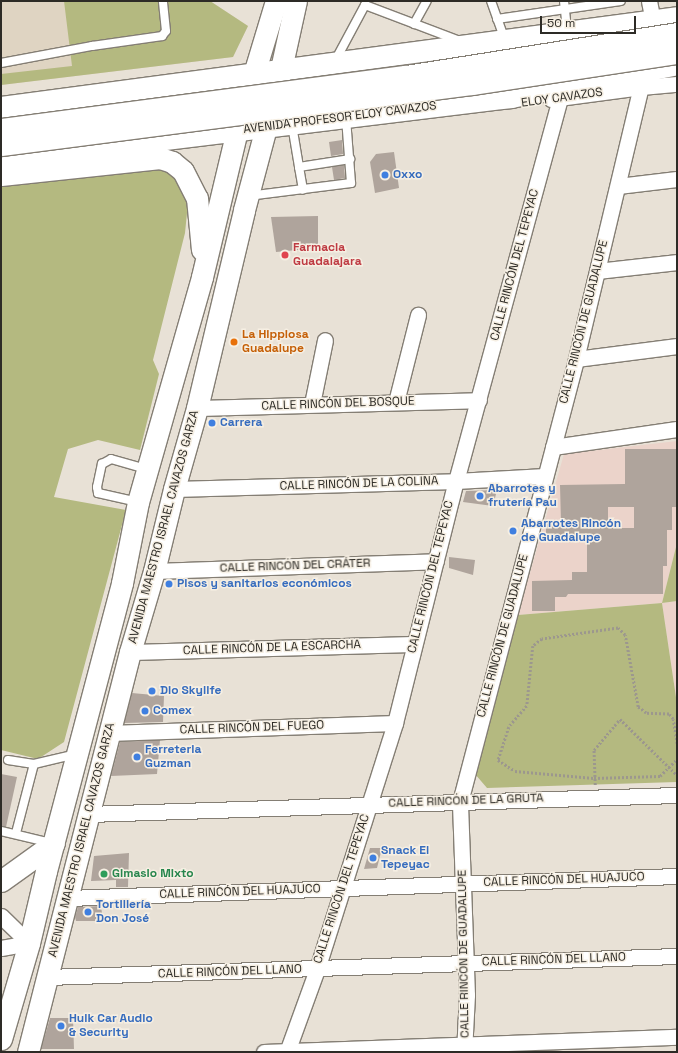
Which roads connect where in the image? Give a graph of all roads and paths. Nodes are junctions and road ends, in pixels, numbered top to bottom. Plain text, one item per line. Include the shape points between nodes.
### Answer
1 (163, 1) edge
2 (296, 1) edge
3 (427, 1) edge
4 (491, 1) edge
5 (621, 1) edge
6 (362, 3) edge
7 (269, 4) edge
8 (564, 5) edge
9 (651, 11) edge
10 (677, 17) edge
11 (497, 19) junction
12 (414, 24) junction
13 (568, 33) junction
14 (677, 33) edge
15 (506, 41) junction
16 (468, 45) junction
17 (433, 50) junction
18 (677, 53) edge
19 (386, 56) junction
20 (1, 63) edge
21 (334, 63) junction
22 (677, 64) edge
23 (281, 69) junction
24 (254, 73) junction
25 (677, 84) edge
26 (641, 87) junction
27 (148, 88) junction
28 (92, 94) junction
29 (560, 98) junction
30 (442, 106) junction
31 (1, 107) edge
32 (386, 113) junction
33 (346, 117) junction
34 (292, 124) junction
35 (265, 127) junction
36 (1, 129) edge
37 (237, 130) junction
38 (156, 140) junction
39 (1, 145) edge
40 (89, 148) junction
41 (1, 159) edge
42 (350, 159) junction
43 (299, 167) junction
44 (1, 175) edge
45 (677, 179) edge
46 (618, 186) junction
47 (303, 190) junction
48 (247, 196) junction
49 (677, 262) edge
50 (597, 270) junction
51 (202, 277) junction
52 (418, 315) dead end
53 (325, 340) dead end
54 (677, 346) edge
55 (576, 359) junction
56 (479, 400) junction
57 (396, 402) junction
58 (312, 404) junction
59 (197, 408) junction
60 (677, 429) edge
61 (553, 447) junction
62 (154, 450) junction
63 (147, 470) junction
64 (545, 476) junction
65 (456, 481) junction
66 (174, 489) junction
67 (138, 502) junction
68 (436, 561) junction
69 (154, 571) junction
70 (122, 583) junction
71 (414, 644) junction
72 (130, 652) junction
73 (395, 723) junction
74 (109, 733) junction
75 (677, 744) edge
76 (77, 754) junction
77 (677, 759) edge
78 (8, 760) dead end
79 (34, 764) junction
80 (670, 767) junction
81 (677, 775) edge
82 (594, 778) junction
83 (677, 795) edge
84 (595, 797) junction
85 (460, 802) junction
86 (369, 804) junction
87 (88, 814) junction
88 (1, 830) edge
89 (16, 833) junction
90 (54, 843) junction
91 (677, 876) edge
92 (1, 881) edge
93 (463, 884) junction
94 (341, 888) junction
95 (68, 898) junction
96 (1, 916) edge
97 (29, 944) junction
98 (1, 948) edge
99 (677, 956) edge
100 (466, 964) junction
101 (317, 969) junction
102 (47, 977) junction
103 (4, 1007) edge
104 (40, 1010) junction
105 (677, 1037) edge
106 (1, 1038) edge
107 (464, 1048) edge
108 (28, 1052) edge
109 (264, 1052) edge
110 (287, 1052) edge

1 - 20 lane via 166,31 162,36
2 - 23 main road, AVENIDA MAESTRO ISRAEL CAVAZOS GARZA
3 - 12 lane
4 - 11 lane
5 - 8 lane
6 - 12 lane
6 - 21 lane
7 - 24 main road
8 - 11 lane
8 - 13 lane
9 - 10 main road
9 - 13 main road
11 - 15 lane
12 - 16 lane
13 - 15 main road
14 - 36 main road, bridge via 406,76
15 - 16 main road
16 - 17 main road
17 - 19 main road
17 - 30 main road via 414,64 410,83 417,98
18 - 39 main road, AVENIDA PROFESOR ELOY CAVAZOS, bridge via 465,86
19 - 21 main road
19 - 32 main road via 401,76 402,89 397,101
21 - 23 main road
22 - 30 main road, AVENIDA PROFESOR ELOY CAVAZOS via 511,97
23 - 24 main road
23 - 35 main road, AVENIDA MAESTRO ISRAEL CAVAZOS GARZA
24 - 27 main road
24 - 37 main road
25 - 26 street, ELOY CAVAZOS
26 - 29 street, ELOY CAVAZOS
26 - 46 street, CALLE RINCÓN DE GUADALUPE
27 - 28 main road
27 - 38 main road via 138,95 132,106 132,117 136,128 144,137
28 - 31 main road
28 - 40 main road via 102,103 108,115 107,128 101,140
29 - 30 street, ELOY CAVAZOS via 471,108
29 - 56 street, CALLE RINCÓN DEL TEPEYAC
30 - 32 main road, AVENIDA PROFESOR ELOY CAVAZOS
32 - 33 main road, AVENIDA PROFESOR ELOY CAVAZOS
33 - 34 main road, AVENIDA PROFESOR ELOY CAVAZOS
33 - 42 lane
34 - 35 main road, AVENIDA PROFESOR ELOY CAVAZOS
34 - 43 lane
35 - 37 main road, AVENIDA PROFESOR ELOY CAVAZOS
35 - 48 main road, AVENIDA MAESTRO ISRAEL CAVAZOS GARZA
37 - 38 main road, AVENIDA PROFESOR ELOY CAVAZOS
37 - 51 main road
38 - 40 main road, AVENIDA PROFESOR ELOY CAVAZOS
40 - 41 main road, AVENIDA PROFESOR ELOY CAVAZOS
42 - 43 lane
42 - 47 lane via 351,183
43 - 47 lane
44 - 51 main road via 160,158 172,162 183,171 197,198
45 - 46 street
46 - 50 street, CALLE RINCÓN DE GUADALUPE
47 - 48 lane
48 - 59 main road, AVENIDA MAESTRO ISRAEL CAVAZOS GARZA
49 - 50 street
50 - 55 street, CALLE RINCÓN DE GUADALUPE
51 - 62 main road
52 - 57 street
53 - 58 street
54 - 55 street
55 - 61 street, CALLE RINCÓN DE GUADALUPE
56 - 57 street, CALLE RINCÓN DEL BOSQUE
56 - 65 street, CALLE RINCÓN DEL TEPEYAC
57 - 58 street, CALLE RINCÓN DEL BOSQUE
58 - 59 street, CALLE RINCÓN DEL BOSQUE
59 - 66 main road, AVENIDA MAESTRO ISRAEL CAVAZOS GARZA
60 - 61 street
61 - 64 street, CALLE RINCÓN DE GUADALUPE
62 - 63 main road
62 - 69 main road via 158,460 158,473 144,535 144,549
63 - 67 main road
63 - 67 lane via 110,459 102,464 98,493
64 - 65 street, CALLE RINCÓN DE LA COLINA
64 - 85 street, CALLE RINCÓN DE GUADALUPE
65 - 66 street, CALLE RINCÓN DE LA COLINA
65 - 68 street, CALLE RINCÓN DEL TEPEYAC
66 - 69 main road, AVENIDA MAESTRO ISRAEL CAVAZOS GARZA
67 - 70 main road
68 - 69 street, CALLE RINCÓN DEL CRÁTER
68 - 71 street, CALLE RINCÓN DEL TEPEYAC
69 - 72 main road, AVENIDA MAESTRO ISRAEL CAVAZOS GARZA
70 - 72 main road via 130,592 124,624
70 - 76 main road
71 - 72 street, CALLE RINCÓN DE LA ESCARCHA
71 - 73 street, CALLE RINCÓN DEL TEPEYAC
72 - 74 main road, AVENIDA MAESTRO ISRAEL CAVAZOS GARZA
73 - 74 street, CALLE RINCÓN DEL FUEGO
73 - 86 street, CALLE RINCÓN DEL TEPEYAC
74 - 87 main road, AVENIDA MAESTRO ISRAEL CAVAZOS GARZA
75 - 82 path via 673,719 669,714 646,713 638,707 625,635 618,628 542,639 533,646 527,706 509,727 498,760 515,770
76 - 79 lane
76 - 90 main road
77 - 80 path
78 - 79 lane
79 - 89 lane
80 - 81 path
80 - 82 path via 660,776
80 - 82 path via 620,719 594,750
82 - 84 path
83 - 84 street, CALLE RINCÓN DE LA GRUTA
84 - 85 street, CALLE RINCÓN DE LA GRUTA
85 - 86 street, CALLE RINCÓN DE LA GRUTA
85 - 93 street, CALLE RINCÓN DE GUADALUPE
86 - 87 street, CALLE RINCÓN DE LA GRUTA
86 - 94 street, CALLE RINCÓN DEL TEPEYAC
87 - 95 main road, AVENIDA MAESTRO ISRAEL CAVAZOS GARZA
88 - 89 lane
89 - 90 lane
90 - 92 main road
90 - 97 main road
91 - 93 street, CALLE RINCÓN DEL HUAJUCO
93 - 94 street, CALLE RINCÓN DEL HUAJUCO
93 - 100 street, CALLE RINCÓN DE GUADALUPE
94 - 95 street, CALLE RINCÓN DEL HUAJUCO
94 - 101 street, CALLE RINCÓN DEL TEPEYAC
95 - 97 main road via 43,922
95 - 102 main road, AVENIDA MAESTRO ISRAEL CAVAZOS GARZA
96 - 97 street
97 - 98 street
97 - 103 main road
97 - 104 main road via 33,985
99 - 100 street, CALLE RINCÓN DEL LLANO
100 - 101 street, CALLE RINCÓN DEL LLANO
100 - 107 street, CALLE RINCÓN DE GUADALUPE
101 - 102 street, CALLE RINCÓN DEL LLANO
101 - 110 street, CALLE RINCÓN DEL TEPEYAC
102 - 104 main road, AVENIDA MAESTRO ISRAEL CAVAZOS GARZA
103 - 106 main road
104 - 108 main road, AVENIDA MAESTRO ISRAEL CAVAZOS GARZA
105 - 107 street
107 - 110 street
109 - 110 street

